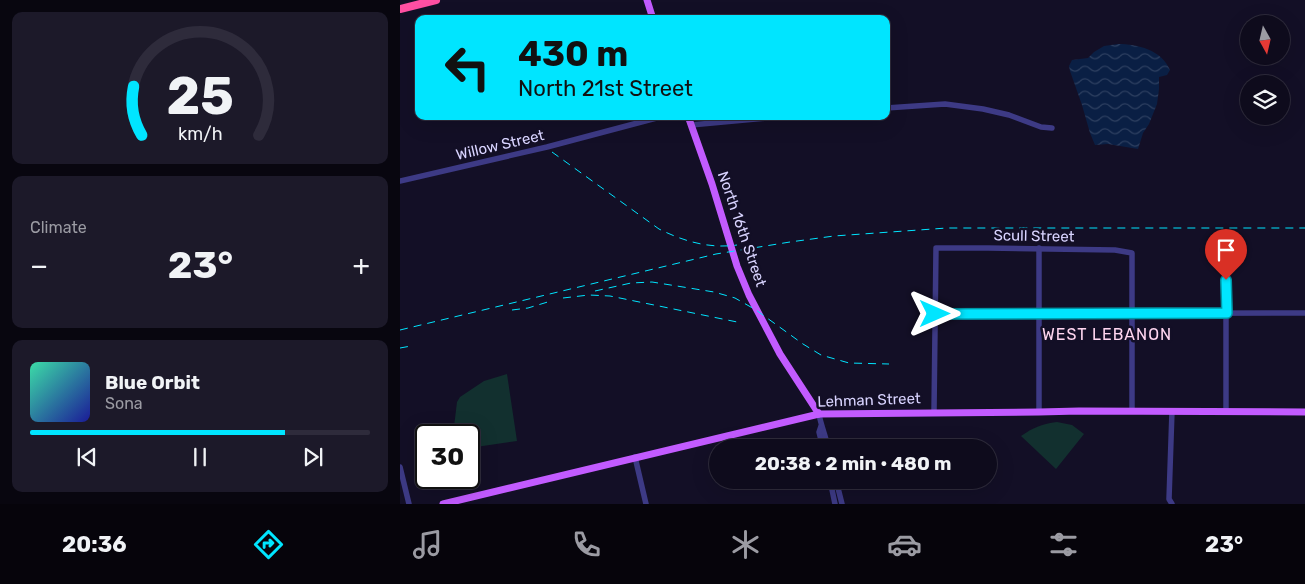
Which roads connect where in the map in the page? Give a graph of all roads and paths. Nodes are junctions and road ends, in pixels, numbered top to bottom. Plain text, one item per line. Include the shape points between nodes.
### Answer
1 (436, 0) edge
2 (647, 0) edge
3 (400, 9) edge
4 (652, 15) edge
5 (890, 108) edge
6 (649, 120) edge
7 (689, 120) edge
8 (745, 120) edge
9 (691, 125) junction
10 (1052, 128) dead end
11 (400, 181) edge
12 (1039, 248) junction
13 (1226, 268) dead end
14 (1227, 313) junction
15 (1305, 313) edge
16 (935, 314) junction
17 (1039, 314) junction
18 (1133, 314) junction
19 (1132, 410) junction
20 (1172, 411) junction
21 (934, 412) junction
22 (1039, 412) junction
23 (1226, 412) junction
24 (1305, 412) edge
25 (818, 414) junction
26 (821, 426) junction
27 (821, 439) edge
28 (826, 439) edge
29 (636, 457) junction
30 (400, 466) edge
31 (832, 489) edge
32 (838, 489) edge
33 (409, 504) edge
34 (446, 504) edge
35 (646, 504) edge
36 (835, 504) edge
37 (842, 504) edge
38 (1172, 504) edge

1 - 3 highway
2 - 4 main road
5 - 10 street via 945,104 1009,114
6 - 11 street, Willow Street
7 - 9 main road, North 16th Street
8 - 9 street
9 - 25 main road, North 16th Street via 748,295
12 - 16 street, Scull Street via 936,248
12 - 17 street
12 - 18 street, Scull Street via 1132,253
13 - 14 street
14 - 15 street
14 - 18 street
14 - 23 street
16 - 17 street
16 - 21 street
17 - 18 street
17 - 22 street
18 - 19 street
19 - 20 main road, Lehman Street
19 - 22 main road, Lehman Street
20 - 23 main road, Lehman Street
20 - 38 street via 1169,499
21 - 22 main road, Lehman Street
21 - 25 main road, Lehman Street
23 - 24 main road, Lehman Street
25 - 26 street, North 16th Street
25 - 29 main road, Lehman Street
26 - 27 street, North 16th Street
26 - 28 street, North 16th Street
29 - 34 main road, Lehman Street
29 - 35 street
30 - 33 street
31 - 36 street
32 - 37 street

